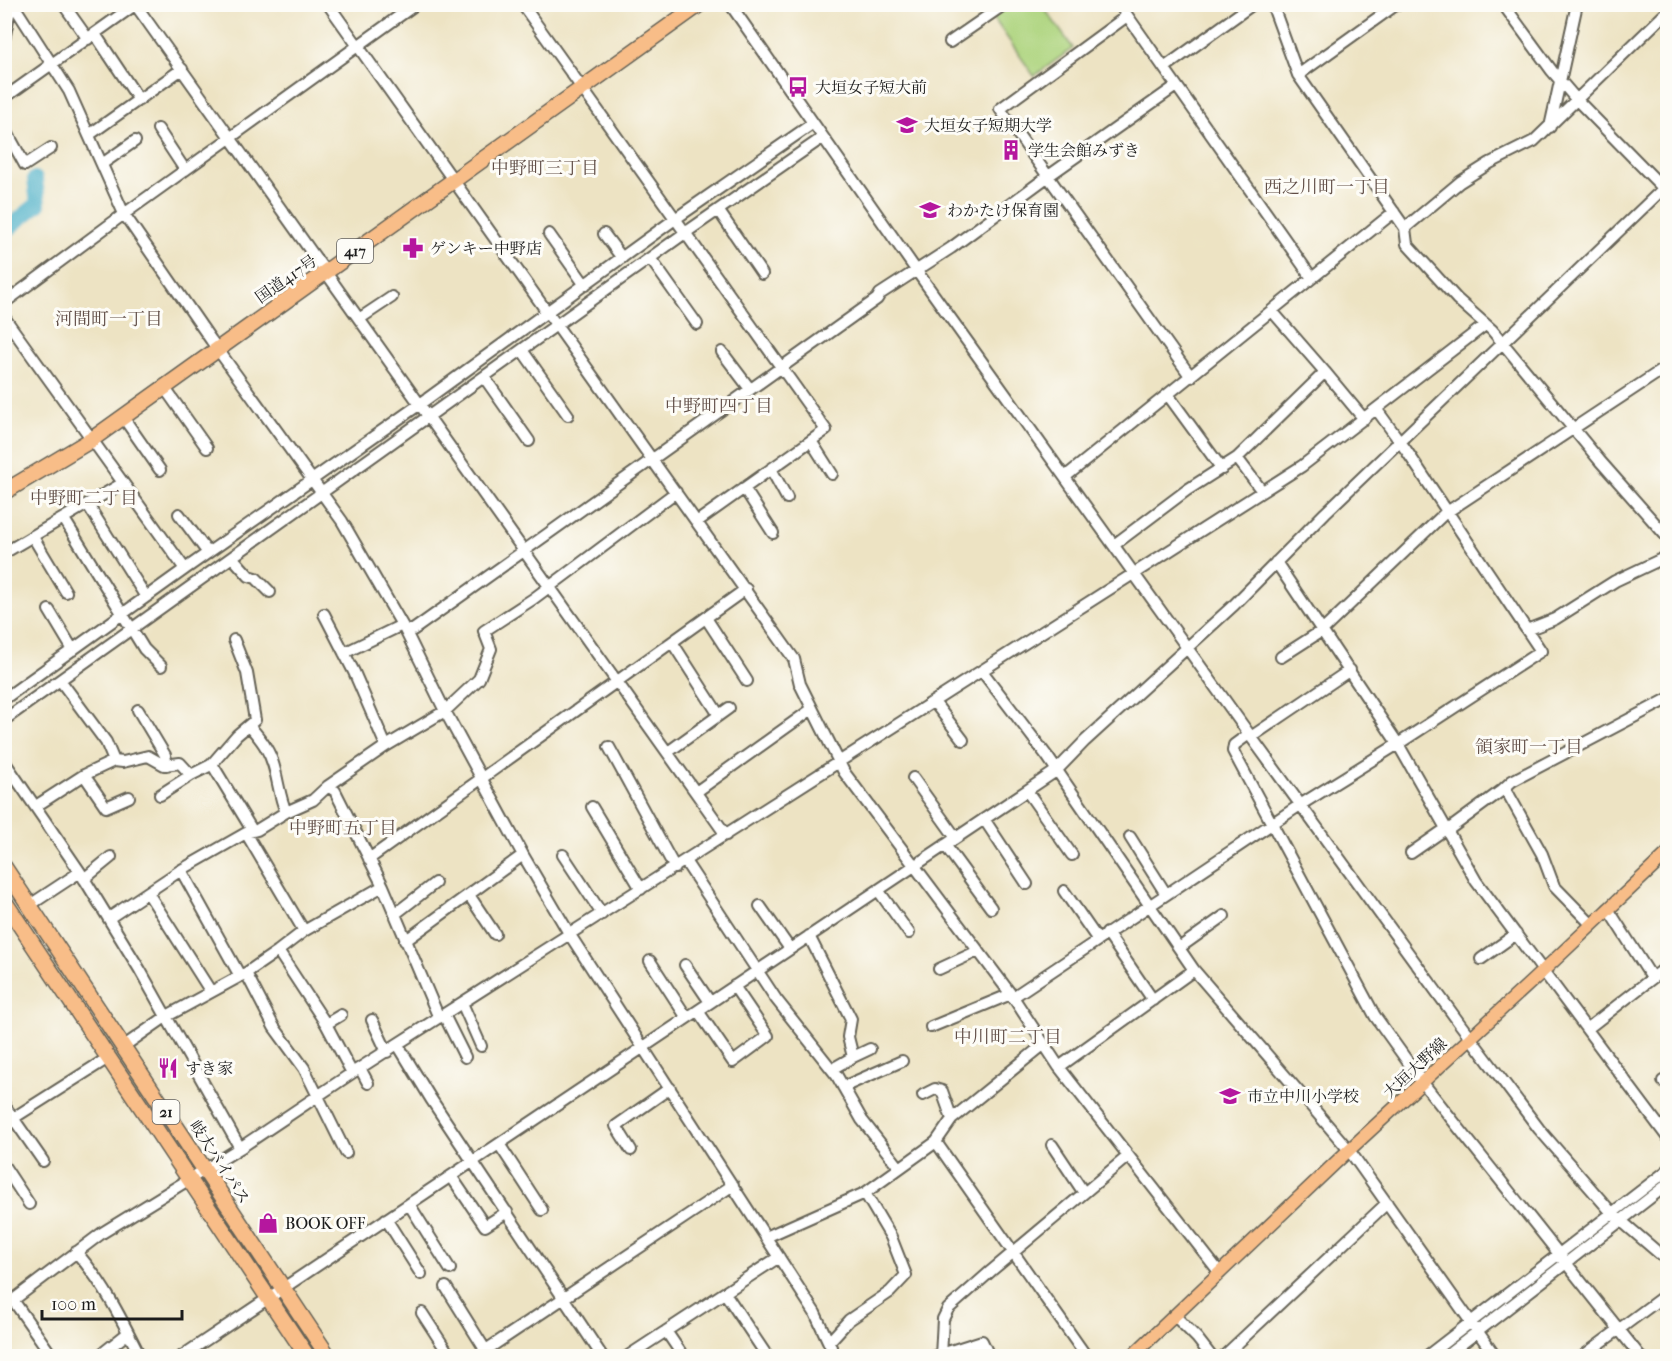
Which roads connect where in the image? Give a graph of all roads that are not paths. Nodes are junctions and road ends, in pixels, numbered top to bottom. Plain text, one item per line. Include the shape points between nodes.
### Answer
1 (12, 4) edge
2 (136, 4) edge
3 (328, 4) edge
4 (416, 4) edge
5 (522, 4) edge
6 (700, 4) edge
7 (730, 4) edge
8 (1005, 4) edge
9 (1119, 4) edge
10 (1253, 4) edge
11 (1272, 4) edge
12 (1397, 4) edge
13 (1503, 4) edge
14 (1577, 4) edge
15 (66, 8) dead end
16 (1668, 11) edge
17 (1127, 16) junction
18 (6, 21) edge
19 (91, 37) junction
20 (4, 40) edge
21 (950, 42) dead end
22 (357, 46) junction
23 (53, 65) junction
24 (1164, 68) junction
25 (182, 69) junction
26 (1298, 75) junction
27 (1559, 79) junction
28 (1176, 86) junction
29 (582, 90) junction
30 (4, 98) edge
31 (1576, 99) junction
32 (139, 100) junction
33 (4, 127) edge
34 (1550, 127) junction
35 (158, 129) dead end
36 (817, 130) junction
37 (89, 135) junction
38 (231, 137) junction
39 (135, 141) dead end
40 (51, 148) dead end
41 (102, 164) junction
42 (185, 170) junction
43 (1047, 177) junction
44 (454, 181) junction
45 (1666, 188) edge
46 (717, 210) junction
47 (1394, 212) junction
48 (124, 214) junction
49 (680, 226) junction
50 (1405, 228) junction
51 (549, 234) dead end
52 (604, 234) dead end
53 (622, 258) junction
54 (650, 258) junction
55 (916, 270) junction
56 (326, 272) junction
57 (762, 274) dead end
58 (1312, 278) junction
59 (585, 285) junction
60 (392, 297) dead end
61 (4, 303) edge
62 (1272, 311) junction
63 (4, 318) edge
64 (552, 318) junction
65 (359, 319) junction
66 (697, 324) dead end
67 (1485, 325) junction
68 (1503, 344) junction
69 (218, 349) junction
70 (522, 350) junction
71 (722, 352) dead end
72 (1668, 366) edge
73 (780, 368) junction
74 (1325, 372) junction
75 (484, 377) junction
76 (1191, 377) junction
77 (164, 387) junction
78 (750, 390) junction
79 (1168, 395) junction
80 (424, 410) junction
81 (1377, 410) junction
82 (568, 415) dead end
83 (123, 417) junction
84 (1364, 419) junction
85 (1573, 429) junction
86 (91, 440) junction
87 (529, 441) dead end
88 (811, 441) junction
89 (1400, 442) junction
90 (207, 448) dead end
91 (1237, 458) junction
92 (652, 459) junction
93 (771, 469) junction
94 (1222, 469) junction
95 (160, 470) dead end
96 (832, 474) dead end
97 (1065, 477) junction
98 (123, 483) junction
99 (318, 485) junction
100 (744, 488) junction
101 (1262, 491) junction
102 (4, 492) edge
103 (676, 492) junction
104 (787, 498) dead end
105 (88, 505) junction
106 (1447, 512) junction
107 (179, 514) dead end
108 (64, 519) junction
109 (698, 521) junction
110 (773, 533) dead end
111 (33, 537) junction
112 (1668, 538) edge
113 (1114, 545) junction
114 (525, 550) junction
115 (208, 553) junction
116 (4, 554) edge
117 (1668, 556) edge
118 (232, 557) junction
119 (1276, 562) junction
120 (185, 569) junction
121 (1134, 573) junction
122 (550, 585) junction
123 (746, 589) junction
124 (66, 592) dead end
125 (270, 592) dead end
126 (146, 597) junction
127 (49, 610) dead end
128 (324, 614) dead end
129 (706, 618) junction
130 (127, 621) junction
131 (404, 627) junction
132 (1323, 630) junction
133 (1527, 630) junction
134 (234, 640) dead end
135 (672, 642) junction
136 (1187, 647) junction
137 (73, 650) junction
138 (344, 653) junction
139 (1281, 657) dead end
140 (161, 666) dead end
141 (1350, 670) junction
142 (982, 671) junction
143 (60, 680) junction
144 (618, 681) junction
145 (747, 681) dead end
146 (1668, 699) edge
147 (934, 702) junction
148 (8, 703) edge
149 (729, 708) dead end
150 (812, 709) junction
151 (138, 710) dead end
152 (445, 711) junction
153 (719, 715) junction
154 (4, 720) edge
155 (249, 725) junction
156 (1250, 736) junction
157 (963, 740) dead end
158 (1398, 744) junction
159 (386, 746) junction
160 (609, 747) dead end
161 (668, 752) junction
162 (114, 760) junction
163 (4, 761) edge
164 (839, 763) junction
165 (212, 764) junction
166 (167, 765) junction
167 (1056, 771) junction
168 (84, 775) junction
169 (191, 775) junction
170 (913, 778) dead end
171 (482, 779) junction
172 (328, 786) junction
173 (1505, 788) junction
174 (1027, 791) junction
175 (696, 792) junction
176 (160, 795) dead end
177 (129, 796) dead end
178 (1300, 805) junction
179 (36, 806) junction
180 (592, 807) dead end
181 (286, 812) junction
182 (984, 819) junction
183 (1273, 824) junction
184 (1448, 829) junction
185 (249, 832) junction
186 (726, 835) junction
187 (1130, 837) dead end
188 (956, 838) junction
189 (945, 845) junction
190 (1411, 853) dead end
191 (1668, 853) edge
192 (523, 855) junction
193 (563, 855) dead end
194 (1072, 855) dead end
195 (111, 857) dead end
196 (369, 859) junction
197 (685, 861) junction
198 (914, 866) junction
199 (4, 867) edge
200 (675, 868) junction
201 (181, 870) junction
202 (82, 875) junction
203 (435, 883) dead end
204 (1027, 884) dead end
205 (382, 886) junction
206 (641, 889) junction
207 (878, 890) junction
208 (1065, 891) dead end
209 (148, 892) junction
210 (1166, 894) junction
211 (469, 895) junction
212 (4, 901) edge
213 (30, 905) junction
214 (1150, 905) junction
215 (760, 906) dead end
216 (991, 908) dead end
217 (1608, 909) junction
218 (395, 914) junction
219 (602, 914) junction
220 (1224, 916) dead end
221 (109, 918) junction
222 (9, 919) edge
223 (1592, 925) junction
224 (304, 931) junction
225 (909, 933) dead end
226 (495, 934) dead end
227 (1516, 934) junction
228 (570, 935) junction
229 (809, 936) junction
230 (1103, 937) junction
231 (405, 941) junction
232 (1179, 948) junction
233 (790, 949) junction
234 (278, 951) junction
235 (978, 951) junction
236 (1481, 959) dead end
237 (650, 961) dead end
238 (685, 965) dead end
239 (1668, 966) edge
240 (939, 969) dead end
241 (758, 970) junction
242 (1194, 970) junction
243 (1544, 970) junction
244 (243, 975) junction
245 (1652, 978) junction
246 (734, 986) junction
247 (211, 992) junction
248 (1012, 995) junction
249 (1153, 1000) junction
250 (710, 1002) junction
251 (462, 1003) junction
252 (698, 1011) junction
253 (341, 1015) dead end
254 (167, 1016) junction
255 (442, 1016) junction
256 (687, 1018) junction
257 (372, 1020) dead end
258 (326, 1024) junction
259 (931, 1027) dead end
260 (1587, 1029) junction
261 (1471, 1039) junction
262 (398, 1045) junction
263 (124, 1046) junction
264 (481, 1046) dead end
265 (1043, 1046) junction
266 (644, 1047) junction
267 (870, 1048) dead end
268 (387, 1052) junction
269 (465, 1057) dead end
270 (853, 1057) junction
271 (108, 1058) junction
272 (902, 1061) dead end
273 (1059, 1067) junction
274 (832, 1070) junction
275 (356, 1071) junction
276 (368, 1083) dead end
277 (1423, 1083) junction
278 (843, 1087) junction
279 (670, 1088) junction
280 (923, 1095) dead end
281 (317, 1096) junction
282 (4, 1105) edge
283 (952, 1119) junction
284 (9, 1121) edge
285 (1668, 1138) edge
286 (936, 1142) junction
287 (499, 1144) junction
288 (1052, 1145) dead end
289 (240, 1148) junction
290 (631, 1150) dead end
291 (1349, 1150) junction
292 (346, 1153) dead end
293 (1127, 1157) junction
294 (43, 1161) dead end
295 (473, 1162) junction
296 (4, 1166) edge
297 (899, 1167) junction
298 (1668, 1170) edge
299 (203, 1171) junction
300 (451, 1176) junction
301 (188, 1179) junction
302 (1668, 1184) edge
303 (733, 1185) junction
304 (865, 1193) junction
305 (1084, 1193) junction
306 (1387, 1203) junction
307 (30, 1204) dead end
308 (409, 1204) junction
309 (542, 1210) dead end
310 (507, 1212) junction
311 (1612, 1213) junction
312 (386, 1220) junction
313 (1621, 1221) junction
314 (766, 1237) junction
315 (76, 1252) junction
316 (1014, 1252) junction
317 (779, 1257) junction
318 (1562, 1259) junction
319 (1668, 1261) edge
320 (450, 1269) dead end
321 (1220, 1273) junction
322 (422, 1274) dead end
323 (446, 1287) dead end
324 (283, 1288) junction
325 (725, 1293) junction
326 (1668, 1293) edge
327 (268, 1298) junction
328 (565, 1298) junction
329 (9, 1304) edge
330 (422, 1313) dead end
331 (1175, 1316) junction
332 (1474, 1328) junction
333 (1618, 1330) junction
334 (666, 1331) junction
335 (128, 1333) junction
336 (829, 1342) junction
337 (482, 1354) edge
338 (939, 1355) edge
339 (52, 1356) edge
340 (99, 1356) edge
341 (140, 1356) edge
342 (182, 1356) edge
343 (308, 1356) edge
344 (328, 1356) edge
345 (450, 1356) edge
346 (602, 1356) edge
347 (628, 1356) edge
348 (683, 1356) edge
349 (767, 1356) edge
350 (835, 1356) edge
351 (989, 1356) edge
352 (1086, 1356) edge
353 (1132, 1356) edge
354 (1211, 1356) edge
355 (1224, 1356) edge
356 (1427, 1356) edge
357 (1446, 1356) edge
358 (1495, 1356) edge
359 (1583, 1356) edge
360 (1640, 1356) edge

1 - 18 street
1 - 23 street
2 - 19 street
2 - 25 street
3 - 22 street
4 - 22 street
5 - 29 street
6 - 29 highway, 国道417号 / 417
7 - 36 street
8 - 21 street
9 - 17 street
10 - 24 street
11 - 26 street
12 - 26 street
13 - 27 street
14 - 27 street
15 - 19 street
16 - 31 street
17 - 24 street
17 - 43 street via 1000,110
18 - 20 street
19 - 23 street
19 - 32 street
22 - 38 street
22 - 44 street
23 - 30 street
23 - 37 street
24 - 28 street
25 - 32 street
25 - 38 street
26 - 47 street
27 - 31 street
27 - 34 street
28 - 43 street
28 - 58 street
29 - 44 highway, 国道417号 / 417
29 - 49 street
31 - 34 street
31 - 45 street
32 - 37 street
33 - 40 street via 25,165
34 - 50 street via 1522,149 1460,182
35 - 42 street
36 - 46 street
36 - 49 street
36 - 55 street
37 - 41 street
38 - 42 street
38 - 56 street
39 - 41 street
41 - 48 street
42 - 48 street
43 - 55 street
43 - 76 street
44 - 56 highway, 国道417号 / 417
44 - 64 street
45 - 68 street
46 - 49 street
46 - 57 street
47 - 50 street
47 - 58 street
48 - 61 street
48 - 69 street
49 - 53 street
49 - 54 street
49 - 73 street
50 - 67 street via 1407,244
51 - 59 street
52 - 53 street
53 - 59 street
54 - 64 street
54 - 66 street
55 - 73 street
55 - 97 street
56 - 65 street
56 - 69 highway, 国道417号 / 417
58 - 62 street
59 - 64 street
60 - 65 street
62 - 74 street
62 - 76 street
63 - 86 street
64 - 70 street
64 - 80 street
64 - 92 street
65 - 80 street
67 - 68 street
67 - 81 street
68 - 85 street
68 - 89 street
69 - 77 highway, 国道417号 / 417
69 - 99 street
70 - 75 street
70 - 82 street
71 - 78 street
72 - 85 street
73 - 78 street
73 - 88 street via 826,430
74 - 84 street
74 - 91 street
75 - 80 street
75 - 87 street
76 - 79 street
77 - 83 highway, 国道417号 / 417
77 - 90 street
78 - 92 street
79 - 94 street
79 - 97 street
80 - 99 street
80 - 99 street
80 - 114 street
81 - 84 street
81 - 89 street
83 - 86 highway, 国道417号 / 417
83 - 95 street
84 - 101 street
85 - 106 street
85 - 112 street
86 - 98 street
86 - 102 highway, 国道417号 / 417
88 - 93 street
88 - 96 street
89 - 106 street
89 - 119 street
91 - 94 street
91 - 101 street
92 - 103 street
92 - 114 street
93 - 100 street
93 - 104 street
94 - 113 street
97 - 113 street
98 - 105 street
98 - 120 street
99 - 115 street
99 - 118 street
99 - 131 street
100 - 109 street
100 - 110 street
101 - 121 street
103 - 109 street
103 - 122 street
105 - 108 street
105 - 126 street
106 - 132 street
106 - 133 street
107 - 115 street
108 - 111 street
108 - 130 street
109 - 123 street
111 - 116 street
111 - 124 street
113 - 121 street
114 - 122 street
114 - 131 street via 413,630
115 - 120 street
117 - 133 street via 1615,580 1555,619
118 - 125 street
118 - 130 street
119 - 132 street
119 - 136 street
120 - 126 street
121 - 136 street
121 - 142 street
122 - 144 street
122 - 152 street via 484,631 491,649 479,679
123 - 129 street
123 - 150 street via 794,659
126 - 130 street
127 - 137 street
128 - 138 street
129 - 135 street
129 - 145 street
130 - 137 street
130 - 140 street via 139,648
130 - 143 street
131 - 138 street
131 - 152 street
132 - 139 street
132 - 141 street
133 - 158 street via 1541,651
134 - 155 street via 247,673 255,720
135 - 144 street
135 - 153 street
136 - 156 street
136 - 167 street
137 - 148 street
138 - 159 street
141 - 156 street
141 - 158 street
142 - 147 street
142 - 167 street
143 - 148 street
143 - 162 street via 106,742
144 - 161 street
144 - 171 street
146 - 173 street via 1539,766
147 - 157 street
147 - 164 street
148 - 154 street
149 - 153 street
150 - 164 street
150 - 175 street
151 - 166 street
152 - 159 street
152 - 171 street
153 - 161 street
155 - 165 street
155 - 181 street via 267,749
156 - 178 street
156 - 183 street via 1234,745 1233,751
158 - 178 street
158 - 184 street
159 - 172 street
160 - 200 street
161 - 175 street
162 - 166 street via 123,762 148,756
162 - 168 street
163 - 179 street
164 - 186 street
164 - 198 street
165 - 169 street
165 - 185 street
166 - 169 street via 180,763
167 - 174 street
167 - 214 street
168 - 177 street via 106,807
168 - 179 street
169 - 176 street
170 - 188 street
171 - 192 street
171 - 196 street
172 - 181 street via 313,800
172 - 196 street
173 - 184 street
173 - 223 street via 1542,854 1554,886
174 - 182 street
174 - 194 street
175 - 186 street
178 - 183 street
178 - 261 street
179 - 202 street
180 - 206 street
181 - 185 street
182 - 188 street
182 - 204 street
183 - 210 street
183 - 277 street via 1375,1016
184 - 190 street
184 - 227 street via 1476,881
185 - 201 street
185 - 224 street
186 - 197 street
187 - 210 street
188 - 189 street
189 - 198 street
189 - 216 street
191 - 217 main road, 大垣大野線
192 - 211 street
192 - 228 street
193 - 219 street
195 - 202 street
196 - 205 street
197 - 200 street
197 - 241 street
198 - 207 street
198 - 235 street
199 - 213 highway, 岐大バイパス / 21
200 - 206 street
201 - 209 street
201 - 244 street
202 - 213 street
202 - 221 street
203 - 218 street
205 - 218 street
205 - 224 street
206 - 219 street
207 - 225 street
207 - 229 street
208 - 230 street
209 - 221 street
209 - 247 street
210 - 214 street
211 - 226 street
211 - 231 street
212 - 222 highway, 21
213 - 263 highway, 岐大バイパス / 21
214 - 230 street
214 - 232 street
215 - 233 street
217 - 223 main road, 大垣大野線
217 - 245 street
218 - 231 street
219 - 228 street
220 - 232 street
221 - 254 street
222 - 271 highway, 21
223 - 243 main road, 大垣大野線
224 - 234 street
227 - 236 street
227 - 243 street
228 - 251 street
228 - 266 street
229 - 233 street
229 - 270 street via 851,1019 848,1037
230 - 248 street
230 - 249 street
231 - 255 street
232 - 242 street
233 - 241 street
234 - 244 street
234 - 258 street
235 - 240 street
235 - 248 street
237 - 256 street
238 - 250 street
239 - 245 street
241 - 246 street
241 - 274 street
242 - 249 street
242 - 291 street
243 - 260 street
243 - 261 main road, 大垣大野線
244 - 247 street
244 - 281 street via 304,1068
245 - 260 street
246 - 250 street
246 - 252 street via 768,1036 733,1062
247 - 254 street
248 - 259 street
248 - 265 street
249 - 273 street
250 - 252 street
251 - 255 street
251 - 264 street
252 - 256 street
253 - 258 street
254 - 263 street
254 - 289 street
255 - 262 street
255 - 269 street
256 - 266 street
257 - 268 street
258 - 275 street
260 - 285 street
261 - 277 main road, 大垣大野線
261 - 311 street via 1539,1129
262 - 268 street
262 - 295 street
263 - 299 highway, 岐大バイパス / 21
265 - 273 street
265 - 283 street
266 - 279 street
266 - 287 street
267 - 270 street
268 - 275 street
270 - 274 street
271 - 284 street
271 - 301 highway, 21
272 - 278 street
273 - 293 street
274 - 278 street
275 - 276 street
275 - 281 street
277 - 291 main road, 大垣大野線
277 - 318 street
278 - 297 street via 862,1120
279 - 290 street via 616,1126
279 - 303 street
280 - 283 street via 934,1089 942,1091
281 - 289 street
281 - 292 street
282 - 284 street
283 - 286 street
284 - 294 street
286 - 297 street
286 - 316 street
287 - 295 street
287 - 309 street
288 - 305 street
289 - 299 street
291 - 306 street
291 - 321 main road, 大垣大野線
293 - 305 street
293 - 321 street
295 - 300 street
295 - 310 street
296 - 307 street
297 - 304 street
298 - 311 street
299 - 301 street
299 - 324 highway, 岐大バイパス / 21
300 - 308 street
300 - 310 street via 485,1226
301 - 315 street
301 - 327 highway, 21
302 - 313 street
303 - 314 street
303 - 328 street
304 - 314 street
304 - 336 street via 891,1237 906,1275 890,1292 849,1320
305 - 316 street
306 - 332 street
306 - 355 street
308 - 312 street
308 - 320 street
310 - 328 street
311 - 313 street
311 - 318 street
312 - 322 street
312 - 324 street
313 - 318 street
313 - 319 street
314 - 317 street
315 - 329 street
315 - 335 street via 105,1290
316 - 338 street via 948,1309
316 - 352 street
317 - 325 street
317 - 336 street
318 - 332 street
318 - 333 street
321 - 331 main road, 大垣大野線
323 - 337 street
324 - 327 street
324 - 344 highway, 岐大バイパス / 21
325 - 334 street
325 - 349 street
326 - 333 street
327 - 342 street
327 - 343 highway, 21
328 - 337 street
328 - 346 street
329 - 339 street
330 - 345 street
331 - 353 main road, 大垣大野線
331 - 354 street
332 - 356 street
332 - 357 street
332 - 358 street
333 - 359 street
333 - 360 street
334 - 347 street
334 - 348 street
335 - 340 street
335 - 341 street
336 - 350 street
338 - 351 street via 982,1341

